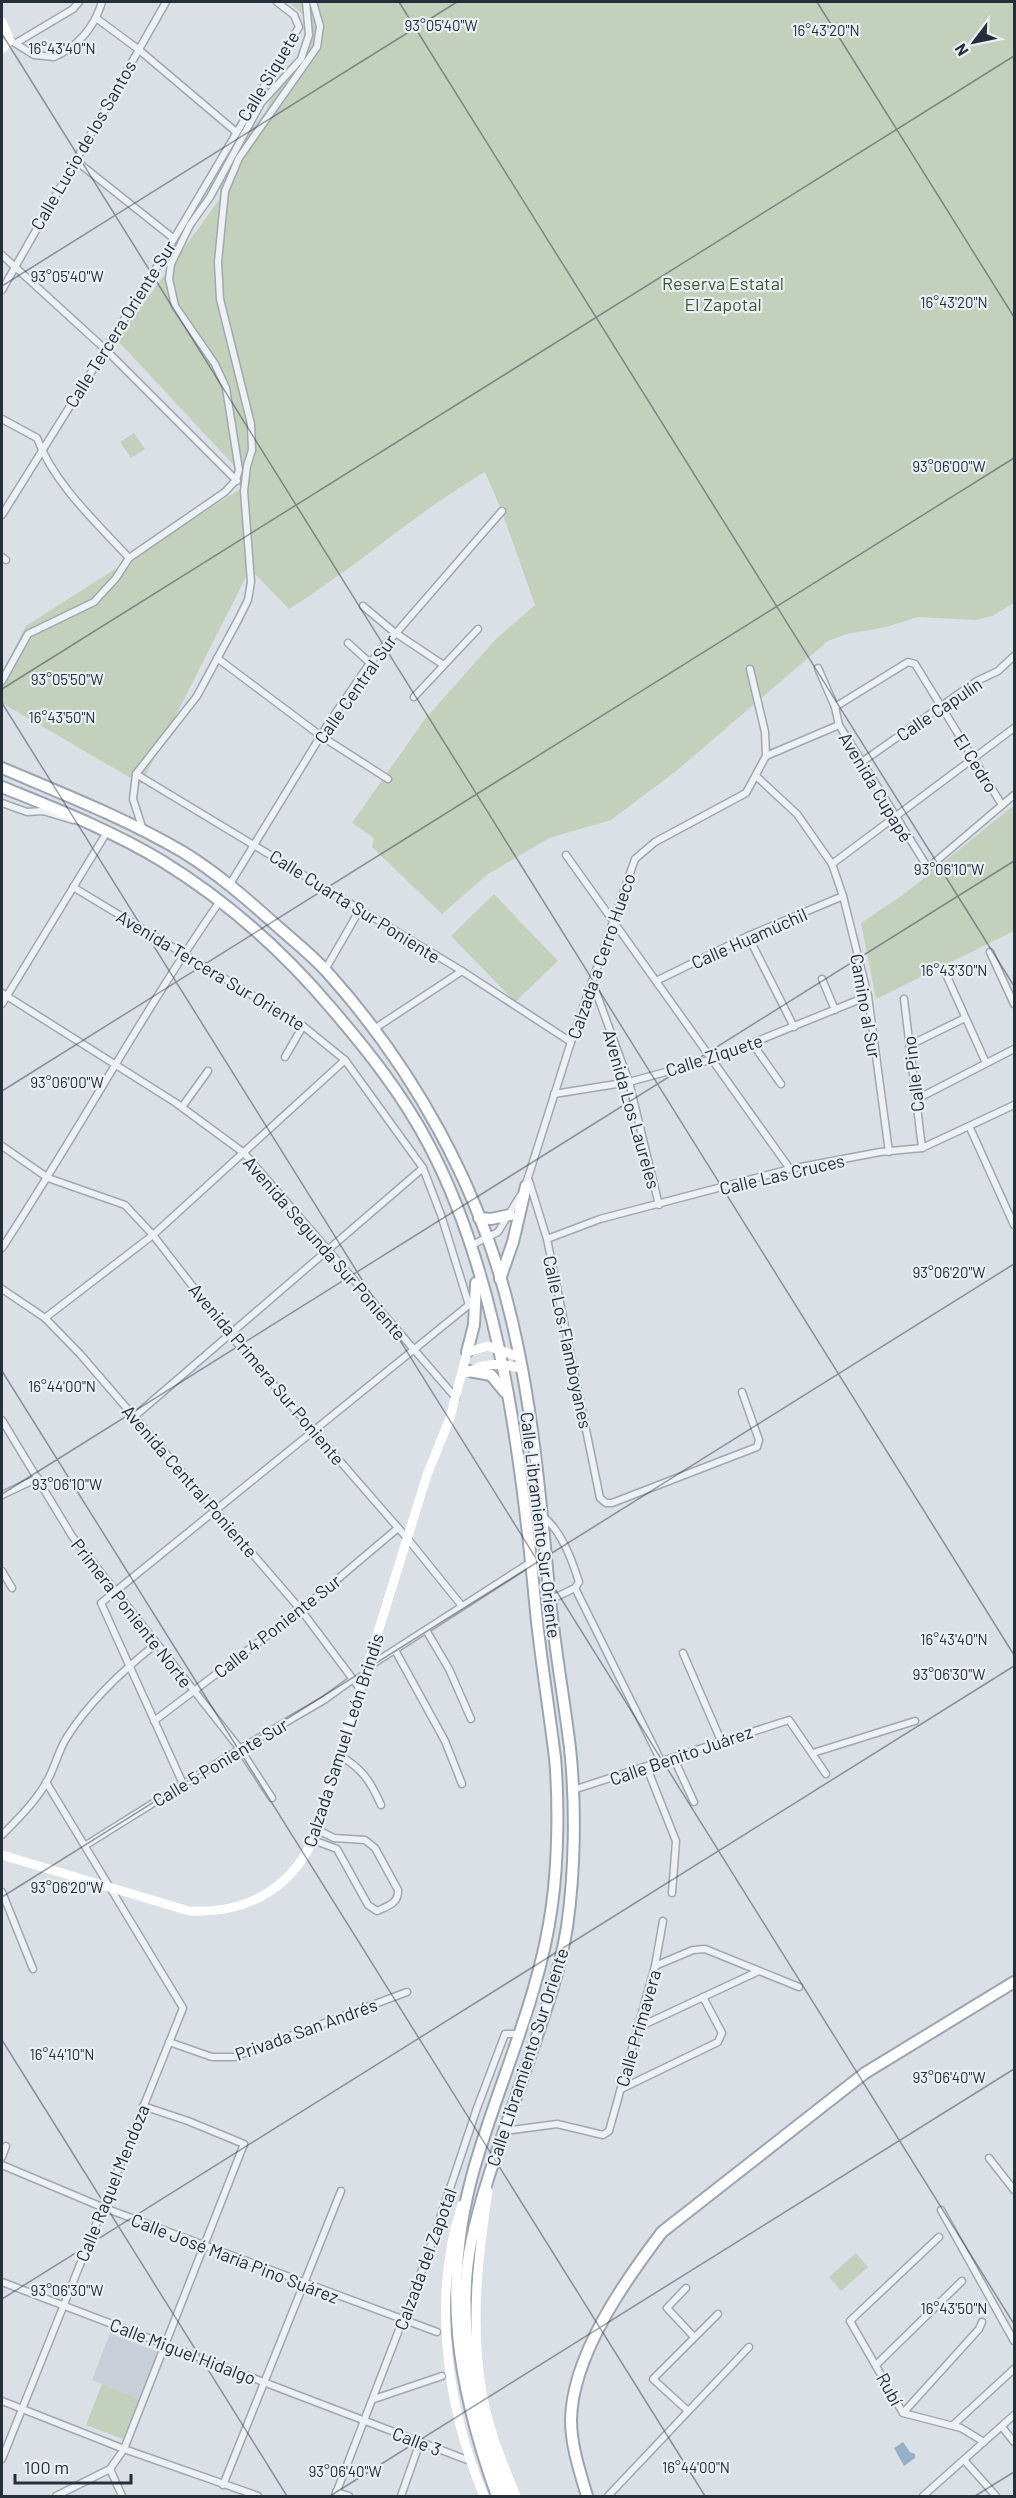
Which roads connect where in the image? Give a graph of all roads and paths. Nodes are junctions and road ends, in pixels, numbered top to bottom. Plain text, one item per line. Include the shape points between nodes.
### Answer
1 (79, 2) edge
2 (102, 2) edge
3 (166, 2) edge
4 (277, 2) edge
5 (306, 2) edge
6 (313, 2) edge
7 (96, 18) junction
8 (2, 22) edge
9 (13, 41) junction
10 (2, 49) edge
11 (138, 49) junction
12 (235, 131) junction
13 (75, 160) junction
14 (173, 238) junction
15 (2, 255) edge
16 (14, 267) junction
17 (2, 290) edge
18 (106, 350) junction
19 (2, 419) edge
20 (41, 450) junction
21 (236, 480) junction
22 (244, 491) junction
23 (502, 511) dead end
24 (2, 515) edge
25 (129, 558) junction
26 (363, 606) dead end
27 (478, 629) dead end
28 (394, 632) junction
29 (348, 643) dead end
30 (1014, 657) edge
31 (217, 658) junction
32 (370, 663) junction
33 (442, 664) junction
34 (818, 668) dead end
35 (750, 669) dead end
36 (2, 681) edge
37 (414, 697) dead end
38 (941, 706) junction
39 (835, 707) junction
40 (839, 725) junction
41 (1014, 728) edge
42 (321, 736) junction
43 (766, 756) junction
44 (973, 759) junction
45 (862, 762) junction
46 (2, 768) edge
47 (136, 774) junction
48 (756, 776) junction
49 (388, 779) dead end
50 (2, 787) edge
51 (1014, 795) edge
52 (2, 803) edge
53 (1002, 805) junction
54 (894, 816) junction
55 (90, 823) junction
56 (143, 830) junction
57 (107, 832) junction
58 (255, 844) junction
59 (566, 855) dead end
60 (832, 864) junction
61 (231, 884) junction
62 (73, 887) junction
63 (843, 896) junction
64 (220, 901) junction
65 (359, 911) junction
66 (614, 922) junction
67 (748, 936) junction
68 (184, 952) junction
69 (990, 952) dead end
70 (325, 970) junction
71 (462, 971) junction
72 (945, 972) dead end
73 (822, 979) dead end
74 (592, 981) junction
75 (656, 981) junction
76 (4, 994) edge
77 (868, 996) junction
78 (904, 999) dead end
79 (2, 1004) edge
80 (1014, 1004) edge
81 (835, 1010) junction
82 (965, 1018) junction
83 (303, 1026) junction
84 (794, 1027) junction
85 (374, 1029) junction
86 (571, 1042) junction
87 (752, 1044) junction
88 (910, 1045) junction
89 (1014, 1049) edge
90 (285, 1057) dead end
91 (345, 1059) junction
92 (713, 1059) junction
93 (116, 1063) junction
94 (986, 1064) junction
95 (208, 1071) dead end
96 (629, 1082) junction
97 (781, 1084) dead end
98 (554, 1094) junction
99 (917, 1099) junction
100 (1014, 1105) edge
101 (182, 1107) junction
102 (970, 1128) junction
103 (2, 1146) edge
104 (922, 1148) junction
105 (889, 1152) junction
106 (244, 1153) junction
107 (423, 1168) junction
108 (790, 1169) junction
109 (48, 1178) junction
110 (527, 1183) junction
111 (659, 1204) junction
112 (510, 1215) junction
113 (479, 1218) junction
114 (1014, 1225) edge
115 (153, 1235) junction
116 (487, 1239) junction
117 (547, 1239) junction
118 (470, 1247) junction
119 (2, 1248) edge
120 (328, 1248) junction
121 (476, 1264) junction
122 (500, 1279) junction
123 (2, 1289) edge
124 (473, 1301) junction
125 (45, 1318) junction
126 (231, 1336) junction
127 (497, 1348) junction
128 (413, 1350) junction
129 (466, 1353) junction
130 (520, 1363) junction
131 (500, 1364) junction
132 (465, 1375) junction
133 (742, 1392) dead end
134 (456, 1398) junction
135 (510, 1403) junction
136 (135, 1416) junction
137 (2, 1420) edge
138 (314, 1431) junction
139 (38, 1478) junction
140 (2, 1495) edge
141 (215, 1510) junction
142 (540, 1514) junction
143 (398, 1528) junction
144 (407, 1538) junction
145 (532, 1562) junction
146 (2, 1571) edge
147 (12, 1588) dead end
148 (575, 1588) junction
149 (116, 1590) junction
150 (550, 1600) junction
151 (462, 1606) junction
152 (301, 1610) junction
153 (426, 1630) junction
154 (156, 1644) junction
155 (394, 1650) junction
156 (683, 1653) dead end
157 (128, 1666) junction
158 (368, 1667) junction
159 (353, 1679) junction
160 (361, 1690) junction
161 (194, 1691) junction
162 (471, 1719) dead end
163 (915, 1721) dead end
164 (154, 1722) junction
165 (722, 1743) junction
166 (240, 1749) junction
167 (813, 1753) junction
168 (340, 1756) junction
169 (674, 1758) junction
170 (662, 1763) junction
171 (647, 1768) junction
172 (826, 1774) dead end
173 (46, 1782) junction
174 (183, 1784) junction
175 (462, 1784) dead end
176 (573, 1790) junction
177 (272, 1798) dead end
178 (694, 1802) dead end
179 (381, 1805) dead end
180 (316, 1829) junction
181 (2, 1835) edge
182 (313, 1840) junction
183 (86, 1845) junction
184 (2, 1855) edge
185 (112, 1889) junction
186 (2, 1892) edge
187 (672, 1893) dead end
188 (663, 1921) dead end
189 (655, 1966) junction
190 (33, 1969) dead end
191 (759, 1971) junction
192 (1014, 1983) edge
193 (799, 1987) dead end
194 (407, 1992) dead end
195 (703, 1997) junction
196 (637, 2028) junction
197 (519, 2034) junction
198 (169, 2042) junction
199 (497, 2055) junction
200 (510, 2059) junction
201 (621, 2089) junction
202 (143, 2106) junction
203 (505, 2131) junction
204 (6, 2146) dead end
205 (2, 2157) edge
206 (989, 2158) dead end
207 (2, 2165) edge
208 (473, 2172) junction
209 (491, 2172) junction
210 (1014, 2190) edge
211 (340, 2191) dead end
212 (102, 2207) junction
213 (940, 2210) dead end
214 (939, 2237) dead end
215 (204, 2246) junction
216 (962, 2281) dead end
217 (2, 2282) edge
218 (305, 2284) junction
219 (686, 2288) dead end
220 (63, 2305) junction
221 (718, 2314) dead end
222 (403, 2321) junction
223 (982, 2322) dead end
224 (437, 2332) dead end
225 (694, 2337) junction
226 (1014, 2341) edge
227 (165, 2344) junction
228 (749, 2348) dead end
229 (876, 2365) junction
230 (1014, 2369) edge
231 (442, 2376) dead end
232 (264, 2382) junction
233 (374, 2399) junction
234 (2, 2400) edge
235 (21, 2408) junction
236 (688, 2411) junction
237 (903, 2412) junction
238 (1014, 2415) edge
239 (365, 2421) junction
240 (952, 2425) junction
241 (1002, 2427) junction
242 (420, 2442) junction
243 (984, 2442) junction
244 (1014, 2442) edge
245 (124, 2449) junction
246 (2, 2459) edge
247 (964, 2460) junction
248 (470, 2461) junction
249 (110, 2469) junction
250 (223, 2485) junction
251 (336, 2494) edge
252 (928, 2495) edge
253 (56, 2496) edge
254 (122, 2496) edge
255 (258, 2496) edge
256 (349, 2496) edge
257 (401, 2496) edge
258 (480, 2496) edge
259 (497, 2496) edge
260 (507, 2496) edge
261 (516, 2496) edge
262 (587, 2496) edge
263 (608, 2496) edge
264 (996, 2496) edge

1 - 9 street
2 - 7 street
3 - 11 street, Calle Lucio de los Santos
4 - 12 street, Calle Siquete via 297,20 299,27
5 - 21 street via 309,35 301,59 261,103 171,264 169,279 175,306 215,364 226,388 239,470
6 - 22 street via 320,26 317,47 239,158 225,191 218,268 220,298 251,424 252,450
7 - 9 street via 84,37 54,57 34,55
7 - 11 street
8 - 9 street
9 - 10 street
11 - 12 street
11 - 13 street, Calle Lucio de los Santos
12 - 14 street, Calle Tercera Oriente Sur
13 - 14 street
13 - 16 street, Calle Lucio de los Santos
14 - 18 street, Calle Tercera Oriente Sur
15 - 16 street
16 - 17 street, Calle Lucio de los Santos
16 - 18 street
18 - 20 street, Calle Tercera Oriente Sur
18 - 21 street
19 - 20 street via 31,433
20 - 24 street, Calle Tercera Oriente Sur
20 - 25 street via 85,510
21 - 22 street
21 - 25 street via 225,492
22 - 31 street via 251,582 248,600
23 - 28 street, Calle Central Sur
25 - 36 street via 94,602 28,634
26 - 28 street
27 - 33 street
28 - 32 street, Calle Central Sur
28 - 33 street
29 - 32 street
30 - 38 street, Calle Capulín
31 - 42 street
31 - 47 street via 197,696
32 - 42 street, Calle Central Sur
33 - 37 street
34 - 39 street, Avenida Cupapé
35 - 43 street via 765,732
38 - 39 street, El Cedro via 915,664 910,663
38 - 44 street, El Cedro
38 - 45 street, Calle Capulín
39 - 40 street, Avenida Cupapé
40 - 43 street
40 - 45 street, Avenida Cupapé
41 - 44 street
42 - 49 street
42 - 58 street, Calle Central Sur
43 - 48 street, Calzada a Cerro Hueco
44 - 53 street, El Cedro
44 - 54 street
45 - 54 street, Avenida Cupapé
46 - 56 main road, Calle Libramiento Sur Oriente
47 - 56 street via 133,799
47 - 58 street, Calle Cuarta Sur Poniente
48 - 60 street, Camino al Sur via 797,814
48 - 66 street, Calzada a Cerro Hueco via 746,793 655,842 635,859
50 - 55 main road, Calle Libramiento Sur Oriente
51 - 53 street
52 - 55 street via 27,812 43,811
53 - 54 street, Avenida Cupapé via 928,868
54 - 60 street
55 - 57 main road, Calle Libramiento Sur Oriente
56 - 61 main road, Calle Libramiento Sur Oriente
57 - 62 street
57 - 64 main road, Calle Libramiento Sur Oriente via 158,859
58 - 61 street, Calle Central Sur
58 - 65 street, Calle Cuarta Sur Poniente
59 - 66 street
60 - 63 street, Camino al Sur
61 - 70 main road, Calle Libramiento Sur Oriente
62 - 68 street, Avenida Tercera Sur Oriente
62 - 76 street
63 - 67 street, Calle Huamúchil
63 - 77 street, Camino al Sur
64 - 68 street
64 - 118 main road, Calle Libramiento Sur Oriente via 252,925 312,985 365,1047 428,1143
65 - 70 street
65 - 71 street, Calle Cuarta Sur Poniente
66 - 74 street, Calzada a Cerro Hueco
66 - 75 street
67 - 75 street, Calle Huamúchil
67 - 84 street
68 - 83 street, Avenida Tercera Sur Oriente
68 - 93 street
69 - 80 street
70 - 85 main road, Calle Libramiento Sur Oriente
71 - 85 street
71 - 86 street, Calle Cuarta Sur Poniente
72 - 82 street
73 - 81 street
74 - 86 street, Calzada a Cerro Hueco
74 - 96 street, Avenida Los Laureles
75 - 92 street
76 - 79 street
76 - 93 street, Avenida Segunda Sur Poniente
77 - 81 street, Calle Ziquete
77 - 105 street, Camino al Sur
78 - 88 street, Calle Pino
81 - 84 street, Calle Ziquete
82 - 88 street
82 - 94 street
83 - 90 street
83 - 91 street, Avenida Tercera Sur Oriente
84 - 87 street, Calle Ziquete
85 - 113 main road, Calle Libramiento Sur Oriente via 447,1143
86 - 98 street, Calzada a Cerro Hueco
87 - 92 street, Calle Ziquete
87 - 97 street
88 - 99 street, Calle Pino
89 - 94 street
91 - 106 street
91 - 107 street, Avenida Tercera Sur Oriente
92 - 96 street, Calle Ziquete
92 - 108 street
93 - 101 street, Avenida Segunda Sur Poniente
93 - 109 street
94 - 99 street
95 - 101 street
96 - 98 street, Calle Ziquete
96 - 111 street, Avenida Los Laureles
98 - 110 street, Calzada a Cerro Hueco
99 - 104 street, Calle Pino
100 - 102 street, Calle Las Cruces
101 - 106 street, Avenida Segunda Sur Poniente
102 - 104 street, Calle Las Cruces
102 - 114 street
103 - 109 street, Avenida Primera Sur Poniente
104 - 105 street, Calle Las Cruces
105 - 108 street, Calle Las Cruces
106 - 115 street
106 - 120 street, Avenida Segunda Sur Poniente
107 - 120 street
107 - 124 street, Avenida Tercera Sur Oriente
108 - 111 street, Calle Las Cruces
109 - 115 street, Avenida Primera Sur Poniente via 125,1205
109 - 119 street
110 - 112 street, Calzada a Cerro Hueco
110 - 117 street, Calle Los Flamboyanes
110 - 122 main road
111 - 117 street, Calle Las Cruces via 600,1219
112 - 113 main road
112 - 116 street, Calzada a Cerro Hueco via 498,1232
113 - 116 main road, Calle Libramiento Sur Oriente
115 - 125 street
115 - 126 street, Avenida Primera Sur Poniente
116 - 118 street, Calzada a Cerro Hueco
116 - 122 main road, Calle Libramiento Sur Oriente
117 - 133 street, Calle Los Flamboyanes via 600,1498 606,1503 759,1444
118 - 121 main road, Calle Libramiento Sur Oriente
120 - 126 street
120 - 128 street, Avenida Segunda Sur Poniente
121 - 124 main road
121 - 127 main road, Calle Libramiento Sur Oriente
122 - 130 main road, Calle Libramiento Sur Oriente
123 - 125 street, Avenida Central Poniente
124 - 128 street
124 - 129 main road via 474,1325
125 - 136 street, Avenida Central Poniente
126 - 136 street
126 - 138 street, Avenida Primera Sur Poniente
127 - 129 street via 488,1346
127 - 130 street
127 - 131 main road, Calle Libramiento Sur Oriente
128 - 134 street, Avenida Segunda Sur Poniente
128 - 138 street
129 - 132 street, Calzada Samuel León Brindis
130 - 131 street
130 - 142 main road, Calle Libramiento Sur Oriente
131 - 132 street via 482,1364
131 - 135 main road, Calle Libramiento Sur Oriente
132 - 134 street, Calzada Samuel León Brindis
132 - 135 main road via 491,1375
134 - 144 street, Calzada Samuel León Brindis
135 - 145 main road, Calle Libramiento Sur Oriente
136 - 141 street, Avenida Central Poniente
137 - 139 street, Primera Poniente Norte
138 - 141 street
138 - 143 street, Avenida Primera Sur Poniente
139 - 140 street
139 - 149 street, Primera Poniente Norte via 72,1536
141 - 149 street
141 - 152 street, Avenida Central Poniente
142 - 148 street via 557,1534 575,1569 579,1582
142 - 150 main road, Calle Libramiento Sur Oriente
143 - 144 street, Avenida Primera Sur Poniente
143 - 152 street, Calle 4 Poniente Sur
144 - 151 street, Avenida Primera Sur Poniente
144 - 158 street, Calzada Samuel León Brindis
145 - 151 street
145 - 197 main road, Calle Libramiento Sur Oriente via 555,1762 556,1854 547,1937
146 - 147 street
148 - 150 street
148 - 170 street
149 - 154 street, Primera Poniente Norte
149 - 157 street via 101,1603
150 - 176 main road, Calle Libramiento Sur Oriente
151 - 153 street
152 - 159 street, Avenida Central Poniente
152 - 161 street, Calle 4 Poniente Sur
153 - 155 street
153 - 162 street
154 - 157 street
154 - 161 street, Primera Poniente Norte
155 - 158 street
155 - 175 street via 445,1741
156 - 165 street
157 - 164 street
157 - 173 street via 66,1738
158 - 160 street, Calzada Samuel León Brindis
159 - 160 street, Avenida Central Poniente
159 - 166 street, Calle 5 Poniente Sur
160 - 168 street, Calzada Samuel León Brindis
161 - 164 street, Calle 4 Poniente Sur
161 - 166 street, Primera Poniente Norte
163 - 167 street
164 - 174 street
165 - 167 street, Calle Benito Juárez via 789,1720
165 - 169 street, Calle Benito Juárez
166 - 174 street, Calle 5 Poniente Sur
166 - 177 street, Primera Poniente Norte
167 - 172 street
168 - 179 street via 365,1773
168 - 180 street, Calzada Samuel León Brindis
169 - 170 street, Calle Benito Juárez
169 - 178 street
170 - 171 street, Calle Benito Juárez
171 - 176 street, Calle Benito Juárez
171 - 187 street via 676,1841
173 - 181 street
173 - 183 street
174 - 183 street, Calle 5 Poniente Sur
176 - 203 main road, Calle Libramiento Sur Oriente via 572,1888 566,1934 549,2001
180 - 182 street, Calzada Samuel León Brindis
180 - 182 street via 334,1838 365,1840 375,1848 398,1890 393,1904 378,1911 368,1905 337,1849
182 - 185 street, Calzada Samuel León Brindis via 284,1882 244,1906 189,1911
183 - 185 street
184 - 185 street, Calzada Samuel León Brindis
185 - 198 street, Calle Raquel Mendoza via 183,2008
186 - 190 street
188 - 189 street, Calle Primavera
189 - 191 street via 693,1950 705,1950
189 - 196 street, Calle Primavera
191 - 193 street
191 - 195 street
192 - 262 main road via 865,2073 662,2232 602,2324 580,2373 571,2419
194 - 198 street, Privada San Andrés via 234,2057 212,2057
195 - 196 street
195 - 201 street via 722,2033 718,2042
196 - 201 street, Calle Primavera
197 - 199 street, Calzada del Zapotal via 505,2034
197 - 200 main road, Calle Libramiento Sur Oriente
198 - 202 street, Calle Raquel Mendoza
199 - 200 street
199 - 222 street, Calzada del Zapotal
200 - 208 main road, Calle Libramiento Sur Oriente
201 - 203 street, Calle Primavera via 607,2133 557,2124
202 - 212 street, Calle Raquel Mendoza
202 - 215 street via 244,2144
203 - 209 main road, Calle Libramiento Sur Oriente
204 - 205 street
206 - 210 street
207 - 212 street, Calle José María Pino Suárez
208 - 248 street via 453,2232 445,2303 454,2390
208 - 259 main road, Calle Libramiento Sur Oriente via 459,2241 457,2337 472,2426
209 - 260 main road, Calle Libramiento Sur Oriente via 471,2245 468,2333 474,2392
209 - 261 street via 481,2242 476,2334 491,2431
211 - 218 street
212 - 215 street, Calle José María Pino Suárez
212 - 220 street, Calle Raquel Mendoza
213 - 226 street
214 - 229 street, Rubí via 850,2321
215 - 218 street, Calle José María Pino Suárez
215 - 227 street
216 - 229 street
217 - 220 street, Calle Miguel Hidalgo
218 - 222 street, Calle José María Pino Suárez
218 - 232 street
219 - 225 street via 667,2308
220 - 227 street, Calle Miguel Hidalgo
220 - 235 street, Calle Raquel Mendoza
221 - 225 street
222 - 224 street, Calle José María Pino Suárez
222 - 233 street, Calzada del Zapotal
223 - 237 street
225 - 236 street via 653,2379
227 - 232 street, Calle Miguel Hidalgo
227 - 245 street
228 - 236 street
229 - 237 street, Rubí
230 - 240 street
231 - 233 street
232 - 239 street, Calle Miguel Hidalgo
232 - 250 street
233 - 239 street, Calzada del Zapotal
234 - 235 street
235 - 245 street
235 - 246 street, Calle Raquel Mendoza
236 - 263 street
237 - 240 street, Rubí
238 - 241 street
239 - 242 street, Calle 3
239 - 251 street, Calzada del Zapotal
240 - 243 street, Rubí
241 - 243 street
241 - 244 street
242 - 248 street, Calle 3
242 - 257 street
243 - 247 street
245 - 249 street
245 - 250 street
247 - 252 street
247 - 264 street
248 - 258 street
249 - 253 street
249 - 254 street
250 - 255 street
251 - 256 street

